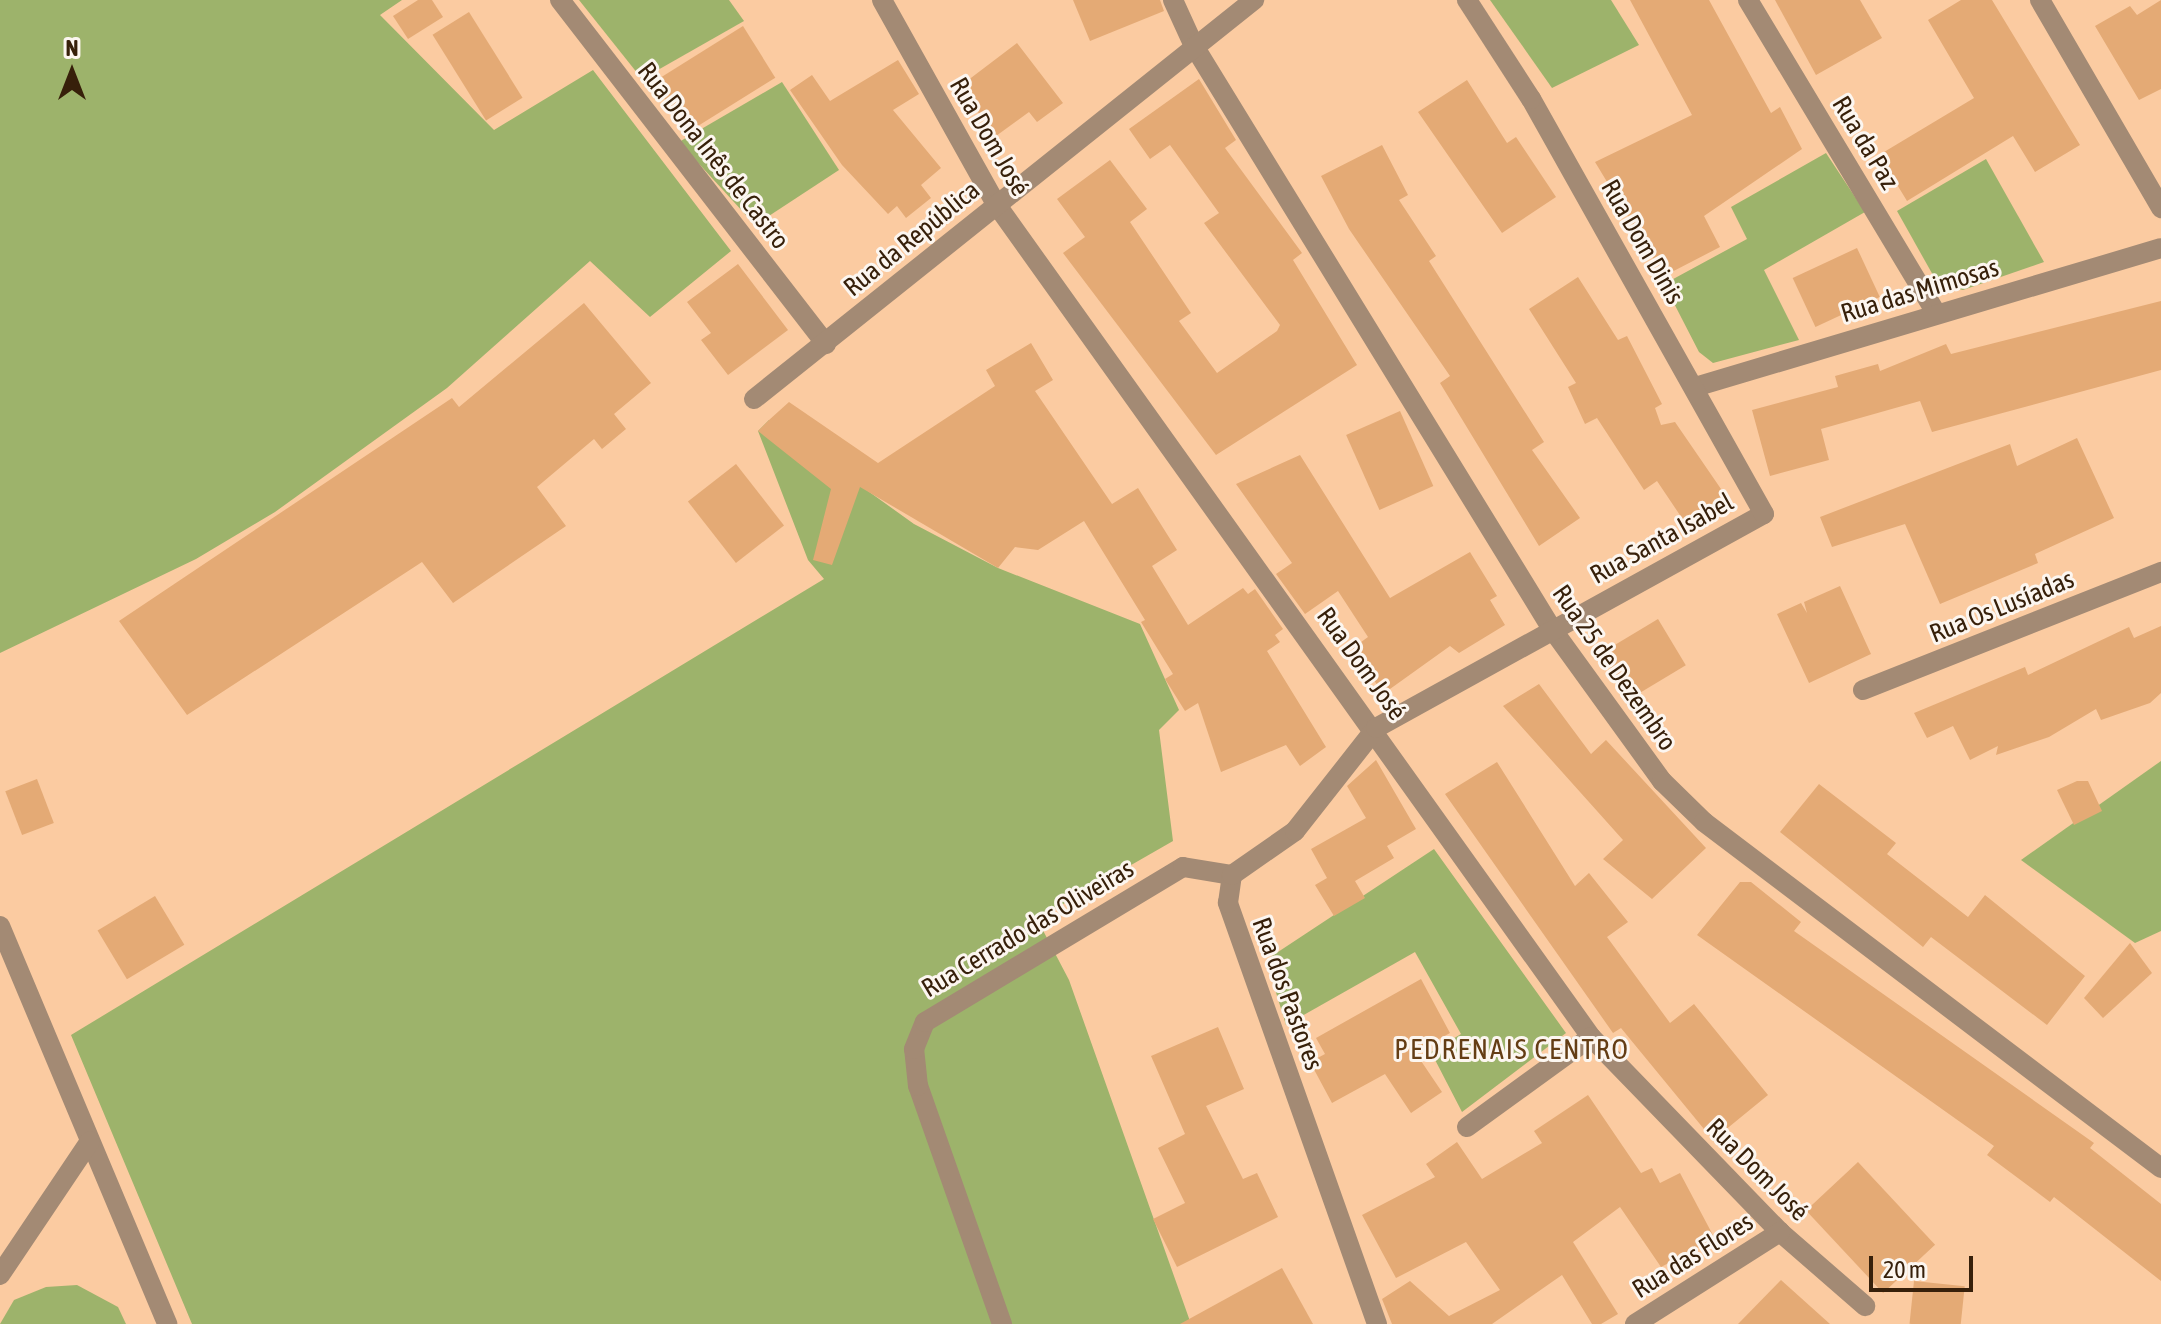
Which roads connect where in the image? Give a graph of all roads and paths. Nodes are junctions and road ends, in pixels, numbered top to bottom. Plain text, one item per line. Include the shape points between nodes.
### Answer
1 (560, 0) edge
2 (882, 0) edge
3 (1173, 0) edge
4 (1254, 0) edge
5 (1467, 0) edge
6 (1748, 0) edge
7 (2040, 0) edge
8 (1194, 46) junction
9 (996, 204) junction
10 (2161, 208) edge
11 (2161, 248) edge
12 (1936, 313) junction
13 (826, 344) junction
14 (1695, 387) junction
15 (754, 399) dead end
16 (1764, 514) joint
17 (2161, 572) edge
18 (1552, 629) junction
19 (1863, 690) dead end
20 (1376, 728) junction
21 (1232, 875) junction
22 (0, 926) edge
23 (1591, 1037) junction
24 (1467, 1127) dead end
25 (90, 1141) junction
26 (2161, 1168) edge
27 (1780, 1232) junction
28 (0, 1275) edge
29 (1865, 1306) dead end
30 (167, 1324) edge
31 (1002, 1324) edge
32 (1377, 1324) edge
33 (1635, 1324) edge

1 - 13 street, Rua Dona Inês de Castro
2 - 9 street, Rua Dom José
3 - 8 street, Rua 25 de Dezembro
4 - 8 street, Rua da República
5 - 14 street, Rua Dom Dinis via 1531,99
6 - 12 street, Rua da Paz
7 - 10 street
8 - 9 street, Rua da República
8 - 18 street, Rua 25 de Dezembro
9 - 13 street, Rua da República
9 - 20 street, Rua Dom José
11 - 12 street, Rua das Mimosas
12 - 14 street, Rua das Mimosas
13 - 15 street, Rua da República
14 - 16 street, Rua Dom Dinis
16 - 18 street, Rua Santa Isabel
17 - 19 street, Rua Os Lusíadas
18 - 20 street, Rua Santa Isabel
18 - 26 street, Rua 25 de Dezembro via 1610,718 1704,822
20 - 21 street via 1295,831
20 - 23 street, Rua Dom José
21 - 31 street, Rua Cerrado das Oliveiras via 1183,867 925,1022 914,1049 918,1086
21 - 32 street, Rua dos Pastores via 1228,903
22 - 25 street
23 - 24 street
23 - 27 street, Rua Dom José
25 - 28 street
25 - 30 street
27 - 29 street, Rua Dom José
27 - 33 street, Rua das Flores

